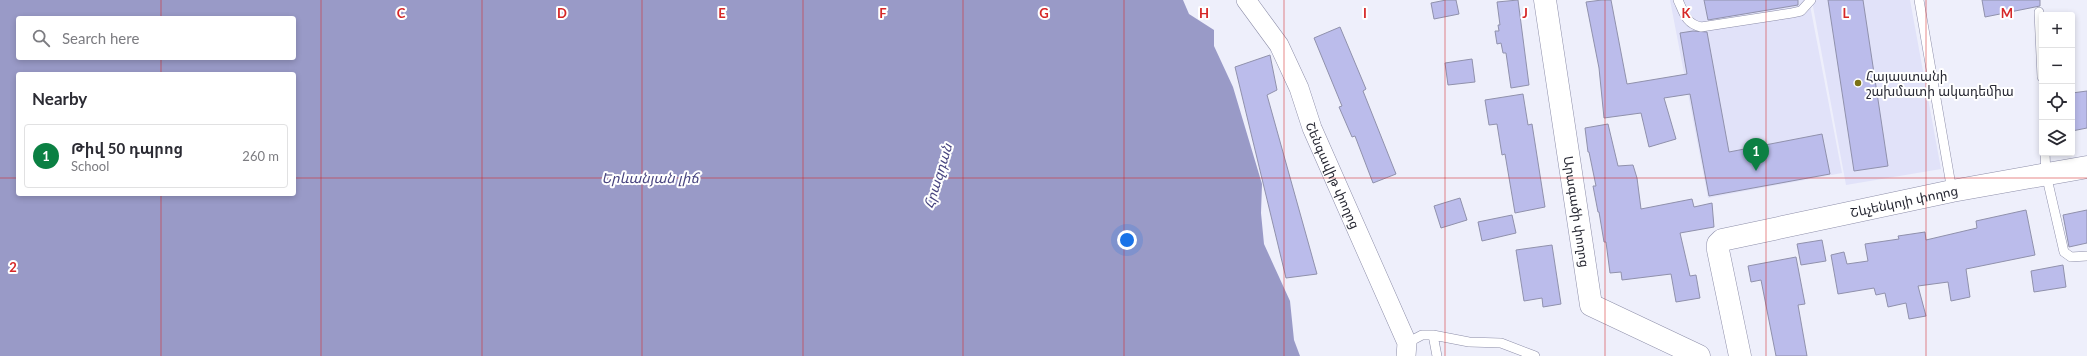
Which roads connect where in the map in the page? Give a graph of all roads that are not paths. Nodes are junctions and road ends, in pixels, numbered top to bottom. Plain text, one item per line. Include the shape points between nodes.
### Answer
1 (1246, 0) edge
2 (1544, 0) edge
3 (1678, 0) edge
4 (1811, 0) edge
5 (1919, 0) edge
6 (2046, 164) edge
7 (2087, 167) edge
8 (1952, 192) junction
9 (2087, 256) edge
10 (1433, 335) junction
11 (1406, 350) edge
12 (1692, 355) edge
13 (1437, 356) edge
14 (1535, 356) edge
15 (1740, 356) edge

1 - 11 street, Շենգավիթ փողոց via 1282,52 1299,88 1312,128
2 - 12 street, Արագածի փողոց via 1591,305
3 - 4 lane via 1686,19 1692,25 1700,27 1792,13 1800,10
5 - 8 lane
6 - 7 street, Շևչենկոյի փողոց
6 - 8 street, Շևչենկոյի փողոց
6 - 9 lane via 2060,243 2064,252 2071,257
8 - 15 street, Շևչենկոյի փողոց via 1722,240 1718,244 1718,250
10 - 11 lane via 1422,335
10 - 13 lane
10 - 14 lane via 1469,342 1501,343

